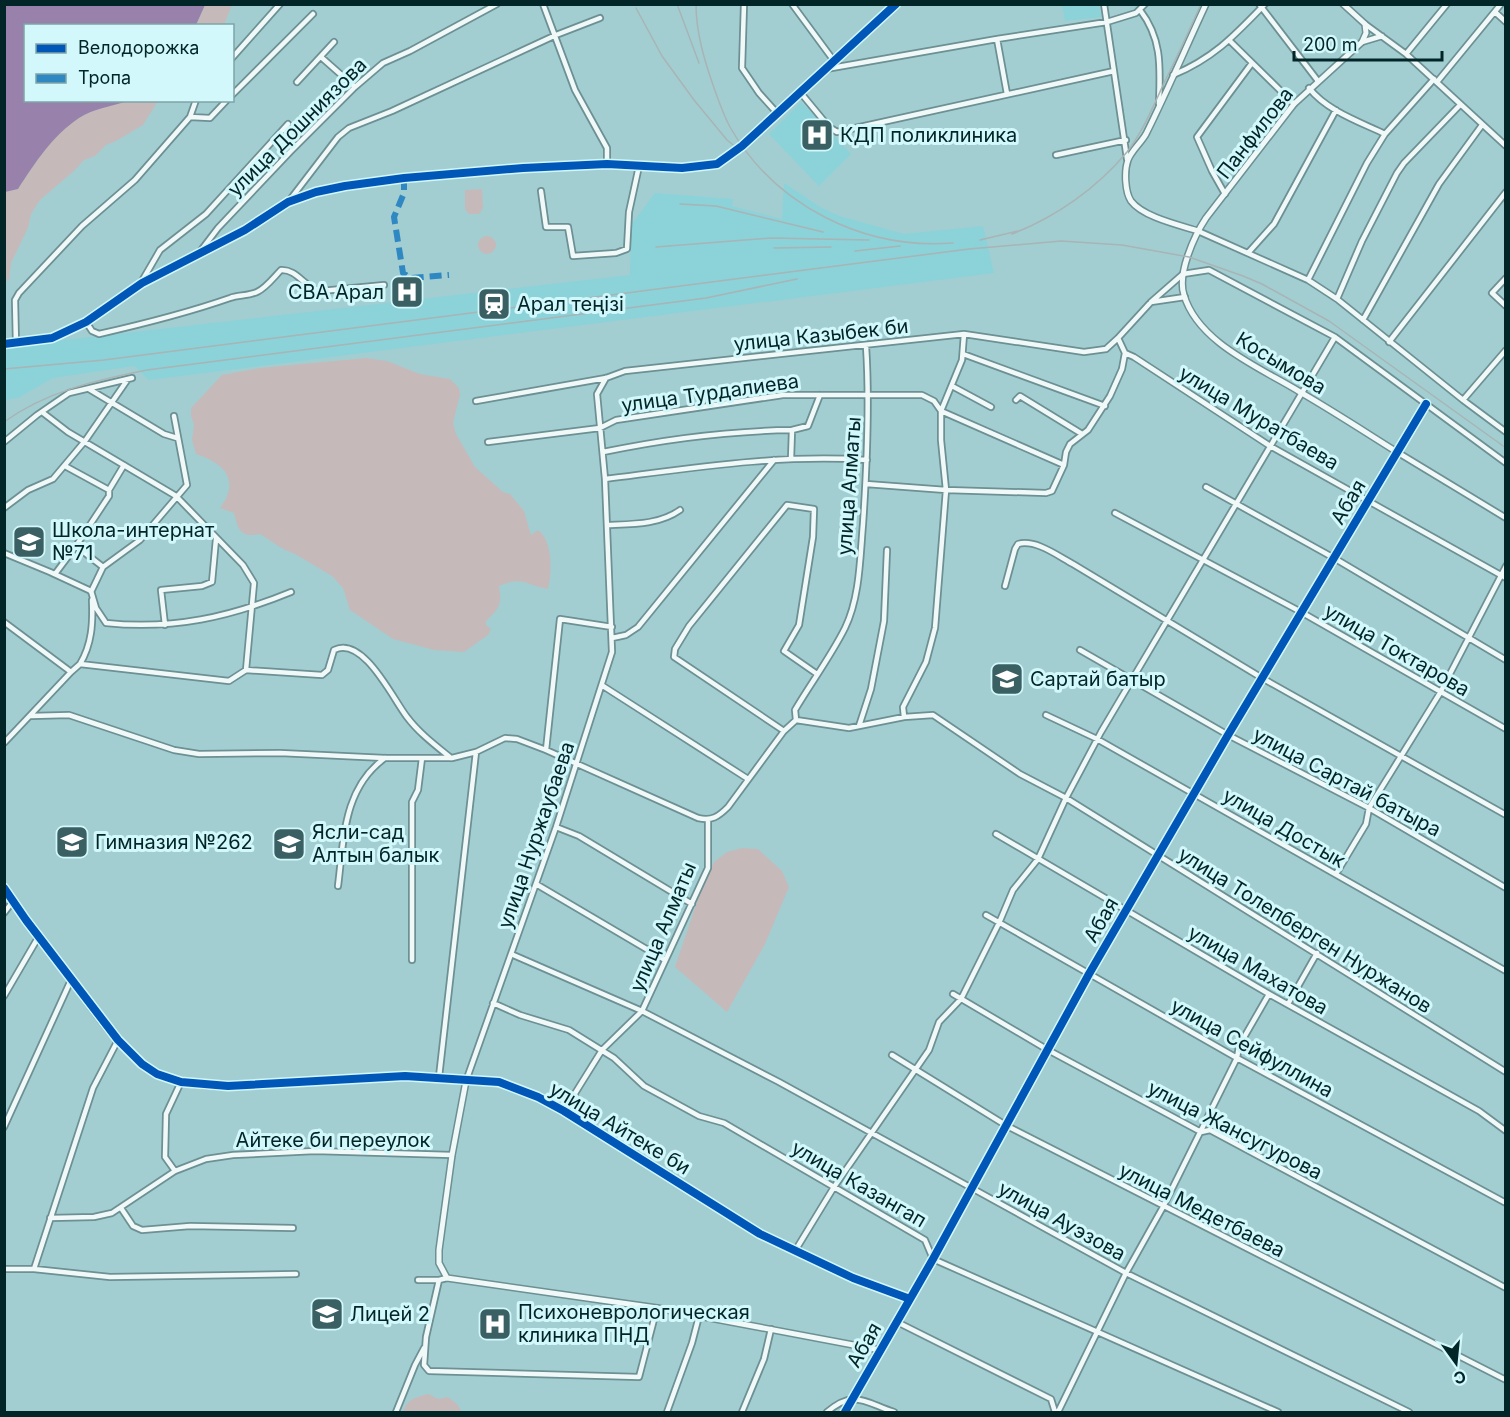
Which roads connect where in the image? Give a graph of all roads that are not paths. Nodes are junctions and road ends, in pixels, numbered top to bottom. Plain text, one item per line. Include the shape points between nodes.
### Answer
1 (279, 4) edge
2 (497, 4) edge
3 (543, 4) edge
4 (744, 4) edge
5 (792, 4) edge
6 (896, 4) edge
7 (1104, 4) edge
8 (1145, 4) edge
9 (1206, 4) edge
10 (1343, 4) edge
11 (1447, 4) edge
12 (1501, 4) edge
13 (1262, 6) edge
14 (1140, 10) junction
15 (1495, 12) junction
16 (313, 14) dead end
17 (600, 18) dead end
18 (1107, 22) junction
19 (1506, 22) edge
20 (1365, 24) junction
21 (556, 34) junction
22 (1382, 36) junction
23 (996, 39) junction
24 (1230, 41) junction
25 (334, 42) dead end
26 (1362, 42) junction
27 (1406, 54) junction
28 (234, 56) edge
29 (321, 57) junction
30 (834, 61) junction
31 (1252, 63) junction
32 (825, 69) junction
33 (1114, 71) junction
34 (1172, 76) junction
35 (1318, 81) junction
36 (1436, 81) junction
37 (297, 82) dead end
38 (355, 87) junction
39 (1309, 88) junction
40 (800, 92) junction
41 (234, 93) edge
42 (1007, 94) junction
43 (195, 102) edge
44 (225, 102) edge
45 (1159, 104) junction
46 (1294, 104) junction
47 (1461, 105) junction
48 (1336, 110) junction
49 (777, 113) junction
50 (190, 117) junction
51 (288, 124) dead end
52 (1482, 125) junction
53 (1385, 134) junction
54 (1125, 140) junction
55 (1506, 146) edge
56 (1056, 155) dead end
57 (1127, 161) junction
58 (607, 164) junction
59 (639, 166) junction
60 (541, 191) dead end
61 (1506, 192) edge
62 (1225, 195) junction
63 (288, 202) junction
64 (1198, 231) junction
65 (1248, 253) junction
66 (196, 256) junction
67 (1183, 274) junction
68 (1506, 278) edge
69 (1308, 280) junction
70 (142, 283) junction
71 (384, 285) dead end
72 (1185, 297) junction
73 (1337, 299) junction
74 (1151, 302) junction
75 (1506, 306) edge
76 (1364, 320) junction
77 (86, 322) junction
78 (964, 334) junction
79 (1118, 338) junction
80 (1335, 338) junction
81 (1389, 342) junction
82 (4, 344) edge
83 (16, 344) junction
84 (866, 346) junction
85 (1506, 350) edge
86 (1125, 353) junction
87 (963, 354) junction
88 (606, 378) junction
89 (952, 386) junction
90 (89, 388) junction
91 (1301, 392) junction
92 (820, 395) junction
93 (869, 395) junction
94 (1016, 400) dead end
95 (1463, 400) junction
96 (477, 401) dead end
97 (111, 403) junction
98 (1426, 404) junction
99 (1105, 405) junction
100 (991, 407) dead end
101 (941, 411) junction
102 (42, 412) junction
103 (174, 416) dead end
104 (600, 429) junction
105 (792, 430) junction
106 (1506, 432) edge
107 (1082, 434) junction
108 (177, 438) junction
109 (85, 441) junction
110 (4, 442) edge
111 (488, 442) dead end
112 (1270, 446) junction
113 (603, 452) junction
114 (1397, 452) junction
115 (791, 459) junction
116 (774, 460) junction
117 (867, 460) junction
118 (1506, 463) edge
119 (124, 465) junction
120 (1064, 465) junction
121 (64, 466) junction
122 (605, 479) junction
123 (866, 484) junction
124 (1206, 487) dead end
125 (109, 490) junction
126 (946, 490) junction
127 (176, 496) junction
128 (1368, 501) junction
129 (1235, 504) junction
130 (4, 508) edge
131 (680, 510) dead end
132 (1115, 513) dead end
133 (1506, 518) edge
134 (607, 525) junction
135 (216, 539) junction
136 (76, 546) junction
137 (888, 550) dead end
138 (4, 554) edge
139 (1334, 558) junction
140 (1204, 560) junction
141 (1506, 566) edge
142 (103, 567) junction
143 (55, 574) junction
144 (1503, 577) edge
145 (1005, 586) dead end
146 (91, 591) junction
147 (291, 591) dead end
148 (253, 607) junction
149 (1301, 612) junction
150 (4, 622) edge
151 (1168, 622) junction
152 (165, 625) junction
153 (612, 627) junction
154 (612, 638) junction
155 (1468, 638) junction
156 (1080, 650) dead end
157 (1506, 660) edge
158 (80, 664) junction
159 (246, 670) junction
160 (71, 672) junction
161 (817, 674) junction
162 (1262, 678) junction
163 (1133, 681) junction
164 (603, 686) junction
165 (1440, 693) junction
166 (1046, 715) dead end
167 (31, 716) junction
168 (904, 717) junction
169 (796, 720) junction
170 (859, 726) junction
171 (1506, 729) edge
172 (784, 731) junction
173 (1228, 735) junction
174 (1097, 739) junction
175 (4, 743) edge
176 (546, 750) junction
177 (476, 752) junction
178 (1402, 756) junction
179 (385, 758) junction
180 (422, 758) junction
181 (452, 758) junction
182 (577, 764) junction
183 (748, 779) junction
184 (1194, 793) junction
185 (1066, 798) junction
186 (1369, 808) junction
187 (1506, 815) edge
188 (708, 820) junction
189 (556, 826) junction
190 (996, 834) dead end
191 (1158, 856) junction
192 (1038, 859) junction
193 (1336, 874) junction
194 (536, 884) junction
195 (338, 886) dead end
196 (4, 888) edge
197 (1506, 888) edge
198 (13, 901) junction
199 (692, 904) junction
200 (1126, 911) junction
201 (4, 913) edge
202 (986, 915) dead end
203 (999, 923) junction
204 (39, 936) junction
205 (1317, 953) junction
206 (511, 954) junction
207 (412, 960) dead end
208 (665, 960) junction
209 (1506, 971) edge
210 (1089, 974) junction
211 (71, 980) junction
212 (953, 994) dead end
213 (1269, 994) junction
214 (4, 996) edge
215 (961, 999) junction
216 (493, 1004) junction
217 (1288, 1004) junction
218 (642, 1011) junction
219 (118, 1040) junction
220 (602, 1050) junction
221 (1048, 1050) junction
222 (892, 1055) dead end
223 (1237, 1058) junction
224 (915, 1070) junction
225 (1506, 1072) edge
226 (439, 1077) junction
227 (466, 1081) junction
228 (181, 1082) junction
229 (564, 1111) junction
230 (1007, 1126) junction
231 (4, 1127) edge
232 (1506, 1131) edge
233 (1201, 1132) junction
234 (872, 1134) junction
235 (452, 1155) junction
236 (175, 1171) junction
237 (834, 1187) junction
238 (971, 1189) junction
239 (1506, 1203) edge
240 (1163, 1207) junction
241 (121, 1208) junction
242 (50, 1218) junction
243 (293, 1228) dead end
244 (795, 1251) junction
245 (933, 1259) junction
246 (4, 1269) edge
247 (34, 1269) junction
248 (1126, 1273) junction
249 (296, 1274) dead end
250 (447, 1278) junction
251 (418, 1280) dead end
252 (438, 1280) junction
253 (1506, 1288) edge
254 (910, 1299) junction
255 (657, 1308) junction
256 (699, 1316) junction
257 (897, 1322) junction
258 (771, 1329) junction
259 (1096, 1333) junction
260 (425, 1345) junction
261 (880, 1350) junction
262 (1506, 1380) edge
263 (853, 1398) junction
264 (396, 1413) edge
265 (666, 1413) edge
266 (742, 1413) edge
267 (827, 1413) edge
268 (845, 1413) edge
269 (894, 1413) edge
270 (1056, 1413) edge
271 (1278, 1413) edge
272 (1409, 1413) edge

1 - 28 street
2 - 38 street, улица Дошниязова via 383,63
3 - 21 street
4 - 49 street via 742,68
5 - 30 street
6 - 30 street
7 - 18 street
8 - 14 street
9 - 34 street
10 - 20 street
11 - 27 street
12 - 15 street
13 - 24 street
13 - 35 street
14 - 18 street
14 - 45 street via 1159,52
15 - 19 street
15 - 36 street
16 - 41 street
17 - 21 street
18 - 23 street
18 - 33 street
20 - 22 street
20 - 26 street
21 - 58 street via 575,90 607,148
21 - 63 street via 349,128
22 - 26 street
22 - 27 street
23 - 32 street
23 - 42 street
24 - 31 street
24 - 34 street via 1195,66
25 - 29 street
26 - 35 street, Панфилова
27 - 36 street
29 - 37 street
29 - 38 street
30 - 32 street
31 - 46 street
31 - 62 street via 1197,137
32 - 40 street
33 - 42 street
33 - 54 street
34 - 45 street
35 - 39 street, Панфилова
36 - 47 street
36 - 53 street
38 - 66 street, улица Дошниязова via 218,228
39 - 46 street, Панфилова
39 - 48 street
40 - 42 street via 837,132
40 - 49 street
43 - 50 street
44 - 50 street via 210,118
45 - 57 street
46 - 62 street, Панфилова
47 - 52 street
47 - 73 street via 1401,168 1362,240
48 - 53 street
48 - 65 street via 1274,224
49 - 59 street via 717,164 682,168
50 - 83 street via 135,180 82,226 19,293 15,307
51 - 70 street via 206,214 160,250
52 - 55 street
52 - 76 street via 1439,184
53 - 69 street
54 - 56 street
54 - 57 street
57 - 64 street via 1126,188 1134,204 1152,215
58 - 59 street
58 - 63 street via 404,178 345,186
59 - 60 street via 629,212 627,249 616,253 573,256 567,226 546,227
61 - 81 street
62 - 64 street, Панфилова
63 - 66 street
64 - 65 street
64 - 67 street, Панфилова
65 - 69 street
66 - 70 street
67 - 72 street, Косымова
67 - 74 street, улица Казыбек би
67 - 80 street via 1209,270
68 - 75 street via 1492,293
69 - 73 street
70 - 77 street
71 - 77 street via 313,290 293,273 281,270 260,291 166,318 99,334
72 - 74 street
72 - 91 street, Косымова via 1194,316 1222,345
73 - 76 street
74 - 79 street, улица Казыбек би
76 - 81 street
77 - 83 street via 52,338
78 - 79 street, улица Казыбек би via 1084,352 1106,349
78 - 84 street, улица Казыбек би
78 - 87 street
79 - 86 street
80 - 91 street
80 - 98 street
81 - 95 street
82 - 83 street
84 - 88 street, улица Казыбек би via 626,371
84 - 93 street, улица Алматы
85 - 95 street
86 - 99 street via 1120,375
86 - 112 street, улица Муратбаева
87 - 89 street
87 - 99 street
88 - 96 street, улица Казыбек би
88 - 104 street, улица Нуржаубаева via 597,394
89 - 100 street
89 - 101 street
90 - 97 street
90 - 97 street via 130,379
90 - 102 street via 69,393
91 - 112 street
91 - 114 street, Косымова
92 - 93 street, улица Турдалиева
92 - 104 street, улица Турдалиева via 736,401 616,420
92 - 105 street via 808,426
93 - 101 street, улица Турдалиева via 922,395 934,401
93 - 117 street, улица Алматы
94 - 107 street via 1020,396
95 - 106 street
97 - 108 street via 164,435
97 - 109 street
98 - 114 street
98 - 118 street
99 - 107 street
101 - 120 street, улица Турдалиева
101 - 126 street
102 - 109 street
102 - 110 street
103 - 108 street
104 - 111 street, улица Турдалиева
104 - 113 street, улица Нуржаубаева
105 - 113 street via 691,437
105 - 115 street
107 - 120 street via 1070,444
108 - 127 street via 187,485
109 - 119 street
109 - 121 street
112 - 128 street, улица Муратбаева
112 - 129 street
113 - 122 street, улица Нуржаубаева
114 - 128 street, Абая
114 - 133 street
115 - 116 street
115 - 117 street
116 - 122 street
116 - 154 street via 638,627
117 - 123 street, улица Алматы
119 - 125 street
119 - 127 street
120 - 126 street via 1052,491 1046,493
121 - 125 street
121 - 130 street via 53,479 28,490
122 - 134 street, улица Нуржаубаева
123 - 126 street
123 - 161 street, улица Алматы via 854,602 845,627
124 - 129 street
125 - 136 street via 109,496
126 - 168 street via 933,637 926,662 903,707
127 - 135 street
127 - 142 street via 140,540
128 - 139 street, Абая
128 - 144 street, улица Муратбаева
129 - 139 street
129 - 140 street
131 - 134 street via 670,518
132 - 140 street, улица Токтарова
134 - 153 street, улица Нуржаубаева
135 - 148 street via 243,565 254,583
135 - 152 street via 212,582 161,590
136 - 142 street
136 - 143 street
137 - 170 street via 884,621 871,689
138 - 143 street
139 - 149 street, Абая
139 - 155 street
140 - 149 street, улица Токтарова
140 - 151 street
141 - 144 street
142 - 146 street
143 - 146 street
144 - 155 street
145 - 151 street via 1015,549 1026,542 1073,564
146 - 152 street via 106,624
146 - 158 street via 90,644
147 - 148 street
148 - 152 street via 201,621
148 - 159 street
149 - 162 street, Абая
149 - 165 street, улица Токтарова
150 - 160 street
151 - 162 street
151 - 163 street
153 - 154 street, улица Нуржаубаева
153 - 176 street via 560,619
154 - 164 street, улица Нуржаубаева
155 - 157 street
155 - 165 street
156 - 163 street, улица Сартай батыра
158 - 159 street via 229,681
158 - 160 street
159 - 181 street via 322,675 328,670 334,650 348,647 357,651 385,682 431,743
160 - 167 street
161 - 169 street, улица Алматы via 795,710
161 - 172 street via 784,651 799,625 814,509 787,505 689,626 674,657
162 - 173 street, Абая
162 - 178 street
163 - 173 street, улица Сартай батыра
163 - 174 street
164 - 182 street, улица Нуржаубаева
164 - 183 street
165 - 171 street, улица Токтарова
165 - 178 street
166 - 174 street, улица Достык
167 - 175 street
167 - 179 street via 69,715 174,750 199,754
168 - 170 street, улица Толепберген Нуржанов
168 - 185 street, улица Толепберген Нуржанов via 933,715 1020,774
169 - 170 street, улица Толепберген Нуржанов
169 - 172 street, улица Алматы
172 - 183 street, улица Алматы
173 - 184 street, Абая
173 - 186 street, улица Сартай батыра
174 - 184 street, улица Достык
174 - 185 street
176 - 177 street via 505,738
176 - 182 street
177 - 181 street
177 - 226 street
178 - 186 street
178 - 187 street
179 - 180 street
179 - 195 street via 372,768 353,797
180 - 181 street
180 - 207 street via 418,790 412,802
182 - 188 street
182 - 189 street, улица Нуржаубаева
183 - 188 street, улица Алматы via 718,817
184 - 191 street, Абая
184 - 193 street, улица Достык
185 - 191 street, улица Толепберген Нуржанов
185 - 192 street
186 - 193 street via 1366,824
186 - 197 street, улица Сартай батыра
188 - 199 street, улица Алматы via 708,868
189 - 194 street, улица Нуржаубаева
189 - 199 street
190 - 192 street, улица Махатова
191 - 200 street, Абая
191 - 205 street, улица Толепберген Нуржанов
192 - 200 street, улица Махатова
192 - 203 street via 1013,890
193 - 209 street, улица Достык
194 - 206 street, улица Нуржаубаева
194 - 208 street
196 - 198 street, улица Айтеке би
198 - 201 street
198 - 204 street, улица Айтеке би
199 - 208 street, улица Алматы
200 - 210 street, Абая
200 - 213 street, улица Махатова
202 - 203 street, улица Сейфуллина
203 - 210 street, улица Сейфуллина
203 - 215 street
204 - 211 street, улица Айтеке би
204 - 214 street
205 - 217 street
205 - 225 street, улица Толепберген Нуржанов
206 - 216 street, улица Нуржаубаева
206 - 218 street, улица Ауэзова
208 - 218 street, улица Алматы
210 - 221 street, Абая
210 - 223 street, улица Сейфуллина
211 - 219 street, улица Айтеке би
211 - 231 street
212 - 215 street, улица Жансугурова
213 - 217 street, улица Махатова
213 - 223 street via 1239,1046
215 - 221 street, улица Жансугурова
215 - 224 street via 939,1022 929,1050
216 - 220 street, улица Казангап via 569,1029
216 - 227 street, улица Нуржаубаева
217 - 232 street, улица Махатова
218 - 220 street, улица Алматы
218 - 234 street, улица Ауэзова
219 - 228 street, улица Айтеке би via 157,1074
219 - 242 street via 93,1088
220 - 229 street, улица Алматы
220 - 237 street, улица Казангап via 644,1086 699,1116 724,1123
221 - 230 street, Абая
221 - 233 street, улица Жансугурова
222 - 224 street, улица Медетбаева
223 - 233 street
223 - 239 street, улица Сейфуллина
224 - 230 street, улица Медетбаева
224 - 234 street
226 - 227 street, улица Айтеке би
226 - 228 street, улица Айтеке би via 228,1086
227 - 229 street, улица Айтеке би via 499,1082
227 - 235 street, улица Нуржаубаева
228 - 236 street via 166,1114 165,1156
229 - 244 street, улица Айтеке би via 760,1234
230 - 238 street, Абая
230 - 240 street, улица Медетбаева
233 - 240 street
233 - 253 street, улица Жансугурова via 1210,1130
234 - 237 street
234 - 238 street, улица Ауэзова
235 - 236 street, Айтеке би переулок via 260,1152 206,1160
235 - 250 street, улица Нуржаубаева via 439,1263
236 - 241 street, Айтеке би переулок
237 - 244 street
237 - 245 street, улица Казангап via 925,1240
238 - 245 street, Абая
238 - 248 street, улица Ауэзова
240 - 248 street
240 - 262 street, улица Медетбаева
241 - 242 street, Айтеке би переулок via 103,1216
241 - 243 street via 133,1226 142,1230 190,1226
242 - 247 street
244 - 254 street, улица Айтеке би
245 - 254 street, Абая
245 - 259 street
246 - 247 street
247 - 249 street via 110,1276
248 - 259 street
248 - 272 street, улица Ауэзова
250 - 252 street
250 - 255 street
251 - 252 street
252 - 260 street
254 - 257 street, Абая
255 - 256 street
255 - 260 street via 639,1377 429,1371 424,1365
256 - 258 street
256 - 265 street
257 - 261 street, Абая
257 - 270 street via 1051,1399
258 - 261 street
258 - 266 street via 764,1359
259 - 270 street
259 - 271 street
260 - 264 street
261 - 263 street, Абая
263 - 267 street via 839,1402
263 - 268 street, Абая
263 - 269 street

